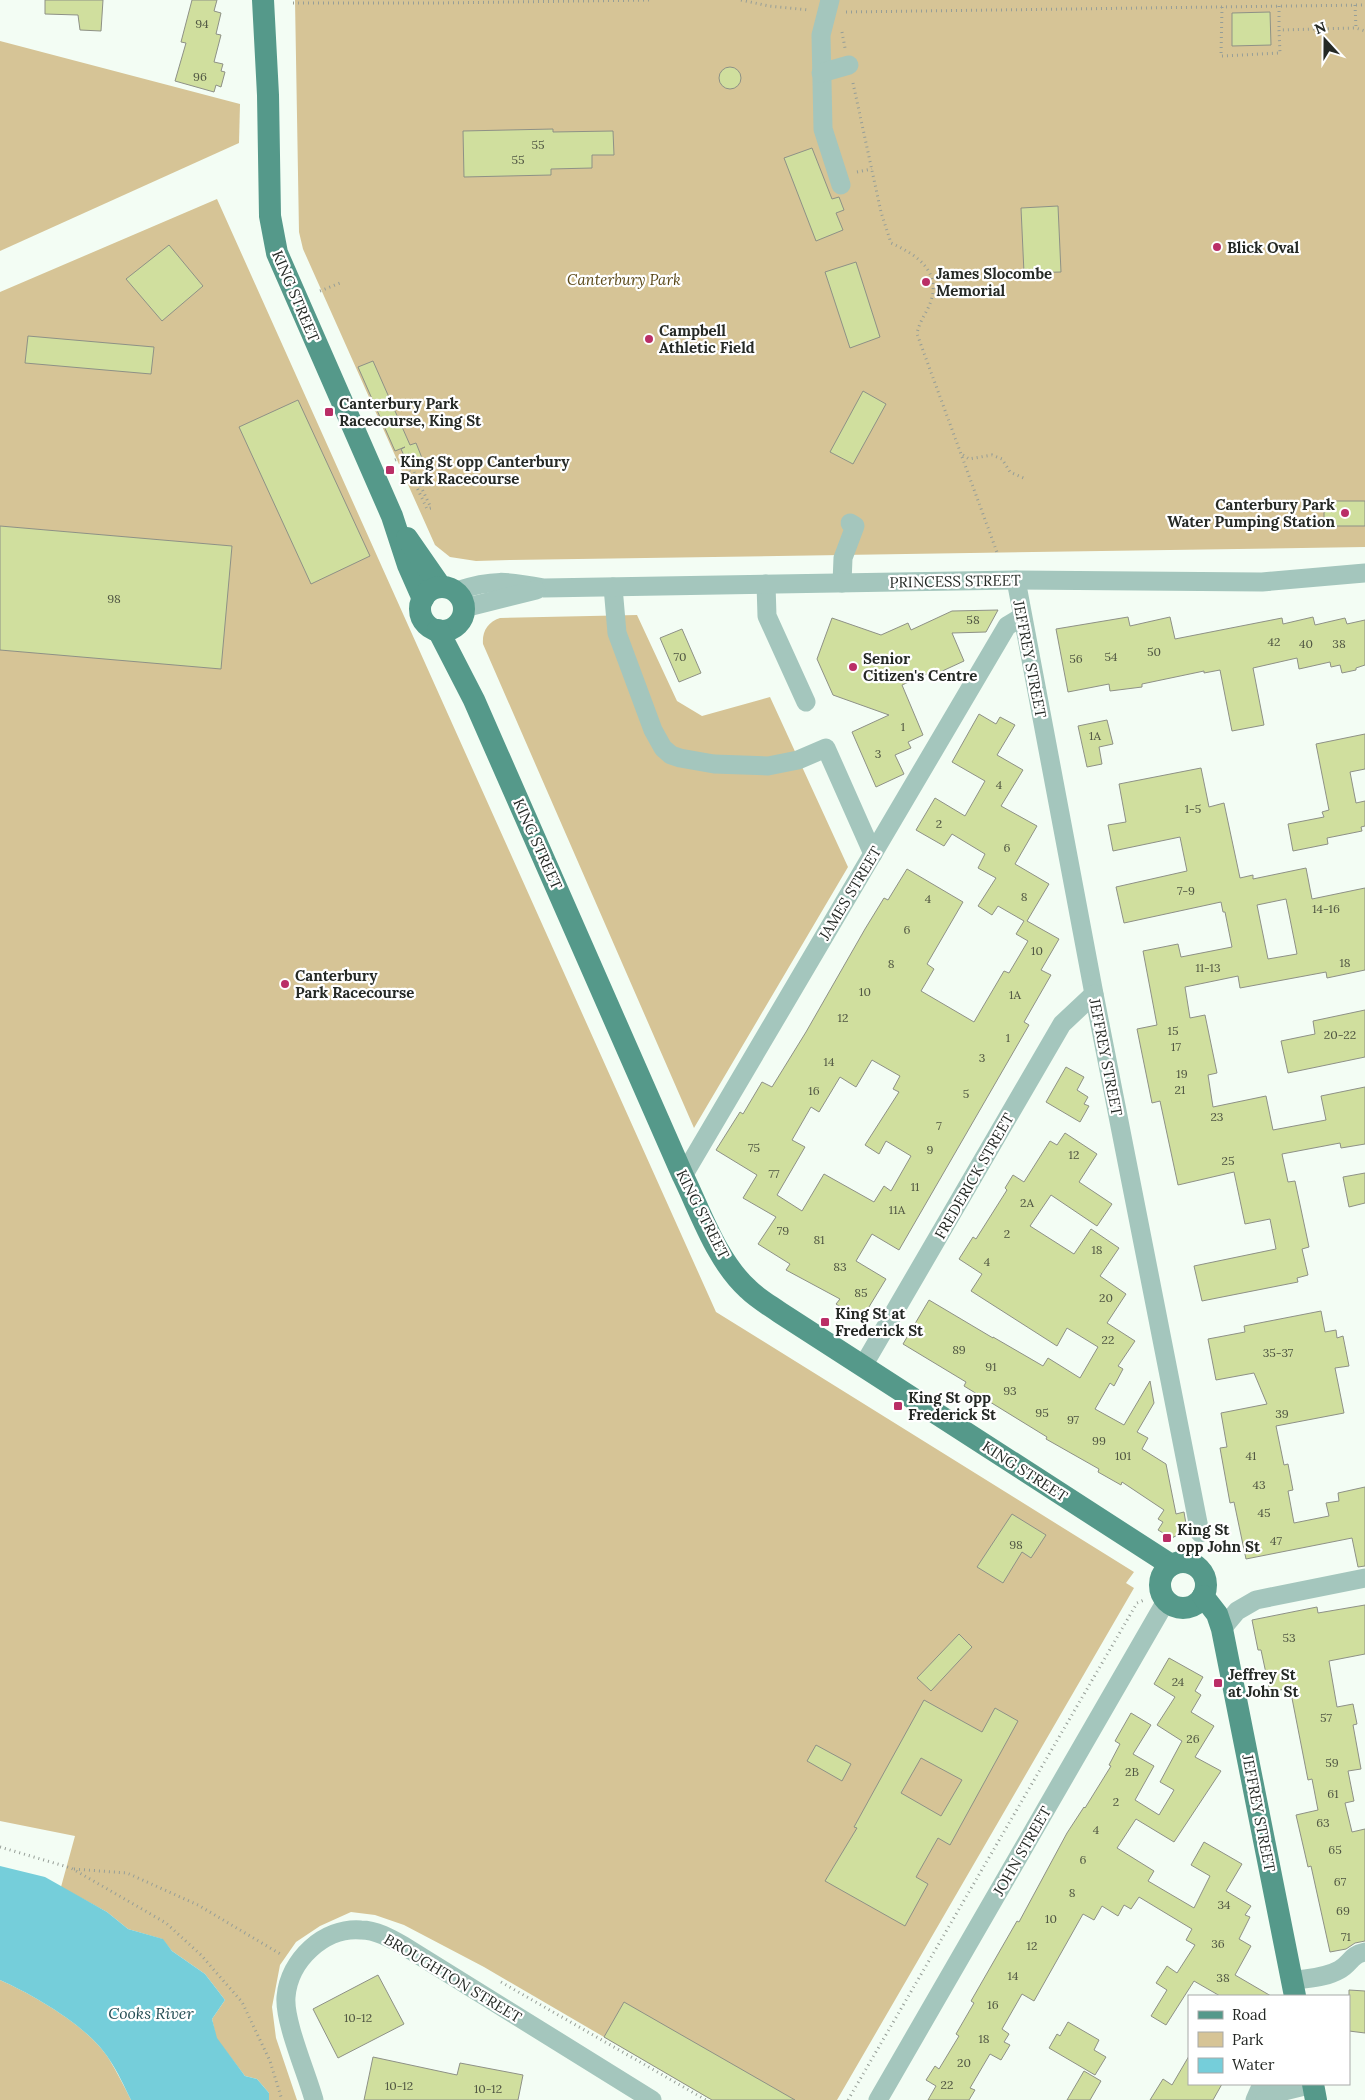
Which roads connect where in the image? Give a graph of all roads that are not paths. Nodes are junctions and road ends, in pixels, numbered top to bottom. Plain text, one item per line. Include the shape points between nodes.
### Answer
1 (263, 0) edge
2 (831, 8) edge
3 (850, 66) road end
4 (821, 73) junction
5 (841, 185) dead end
6 (850, 523) dead end
7 (1365, 573) edge
8 (1016, 580) junction
9 (842, 583) junction
10 (766, 584) junction
11 (613, 587) junction
12 (446, 607) junction
13 (1022, 617) junction
14 (806, 702) dead end
15 (873, 854) junction
16 (1094, 994) junction
17 (683, 1176) junction
18 (863, 1366) junction
19 (1200, 1534) dead end
20 (1171, 1565) junction
21 (1365, 1578) edge
22 (1203, 1596) junction
23 (1158, 1599) junction
24 (1222, 1629) junction
25 (1365, 1952) edge
26 (1293, 1988) edge
27 (1262, 2085) edge
28 (1309, 2085) edge
29 (1313, 2085) edge
30 (314, 2100) edge
31 (652, 2100) edge
32 (878, 2100) edge
33 (1255, 2100) edge
34 (1265, 2100) edge
35 (1316, 2100) edge

1 - 12 main road, KING STREET via 270,216 274,240 392,516 408,565
2 - 4 street via 821,35
3 - 4 street
4 - 5 street via 823,129
6 - 9 street via 855,526 843,558
7 - 8 street, PRINCESS STREET via 1262,582
8 - 9 street, PRINCESS STREET
8 - 13 street, JEFFREY STREET
9 - 10 street, PRINCESS STREET
10 - 11 street, PRINCESS STREET
10 - 14 street via 768,616
11 - 12 street, PRINCESS STREET via 544,588
11 - 15 street via 616,633 663,748 680,758 714,764 768,766 798,760 826,748
12 - 17 main road, KING STREET via 474,700
13 - 15 street, JAMES STREET via 1008,626
13 - 16 street, JEFFREY STREET
15 - 17 street, JAMES STREET
16 - 18 street, FREDERICK STREET via 1062,1024
16 - 19 street, JEFFREY STREET
17 - 18 main road, KING STREET via 719,1250 747,1289
18 - 20 main road, KING STREET
20 - 22 main road via 1185,1562 1199,1568 1206,1581
20 - 23 main road via 1165,1569 1159,1582 1162,1596
21 - 24 street via 1256,1600 1237,1611
22 - 23 main road via 1186,1608
22 - 24 main road via 1217,1614
23 - 32 street, JOHN STREET
24 - 26 main road, JEFFREY STREET
25 - 26 street via 1352,1957 1339,1971
27 - 33 street
28 - 34 street via 1276,2093
29 - 35 main road
30 - 31 street, BROUGHTON STREET via 287,2011 288,1986 298,1962 321,1940 349,1930 377,1933 404,1946

